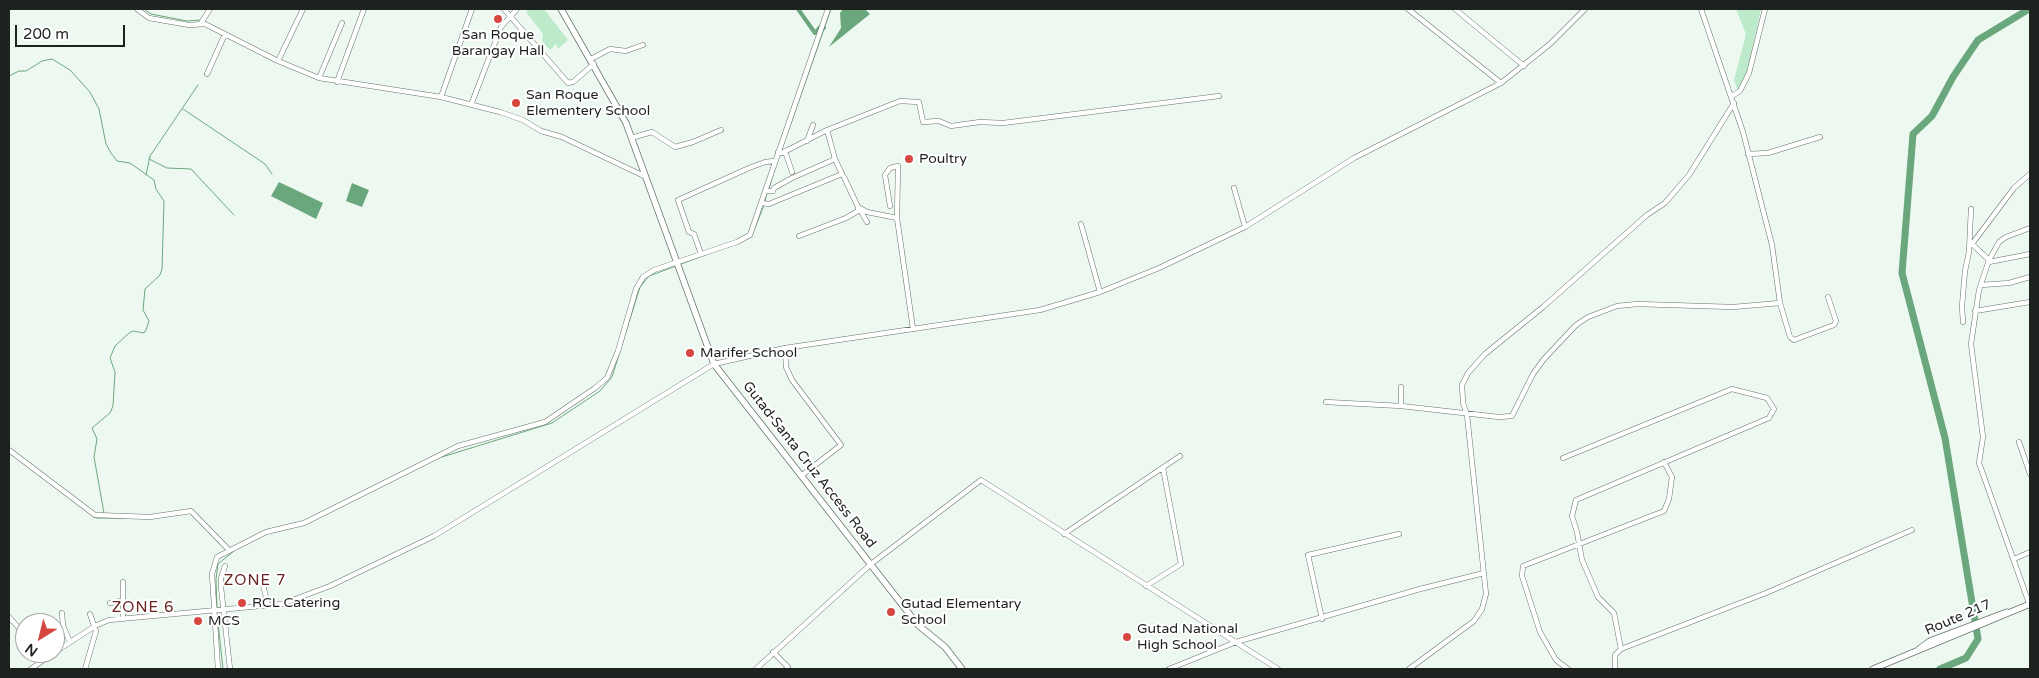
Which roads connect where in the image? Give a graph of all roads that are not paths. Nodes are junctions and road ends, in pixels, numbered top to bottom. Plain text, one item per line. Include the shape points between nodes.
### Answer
1 (137, 9) edge
2 (210, 9) edge
3 (303, 9) edge
4 (364, 9) edge
5 (472, 9) edge
6 (504, 9) edge
7 (517, 9) edge
8 (561, 9) edge
9 (828, 9) edge
10 (1408, 9) edge
11 (1455, 9) edge
12 (1585, 9) edge
13 (1701, 9) edge
14 (1765, 9) edge
15 (1462, 11) edge
16 (510, 15) junction
17 (342, 22) dead end
18 (201, 23) junction
19 (225, 34) junction
20 (643, 45) dead end
21 (278, 61) junction
22 (593, 61) junction
23 (1524, 66) junction
24 (208, 74) dead end
25 (319, 78) junction
26 (337, 82) junction
27 (1501, 83) junction
28 (1219, 96) dead end
29 (1732, 96) junction
30 (441, 97) junction
31 (471, 105) junction
32 (1734, 106) junction
33 (813, 125) dead end
34 (720, 130) dead end
35 (827, 130) junction
36 (1820, 137) dead end
37 (631, 138) junction
38 (807, 141) junction
39 (785, 151) junction
40 (778, 152) junction
41 (1748, 154) junction
42 (834, 159) junction
43 (774, 162) junction
44 (792, 172) dead end
45 (2030, 174) edge
46 (644, 176) junction
47 (844, 177) dead end
48 (1234, 188) dead end
49 (765, 191) junction
50 (762, 202) junction
51 (890, 206) dead end
52 (858, 207) junction
53 (1970, 209) dead end
54 (897, 218) junction
55 (867, 222) dead end
56 (1081, 224) dead end
57 (1246, 227) junction
58 (2030, 228) edge
59 (799, 236) dead end
60 (1970, 242) junction
61 (701, 254) junction
62 (2030, 254) edge
63 (1989, 261) junction
64 (677, 263) junction
65 (2030, 277) edge
66 (1981, 285) junction
67 (1100, 292) junction
68 (1828, 297) dead end
69 (2030, 302) edge
70 (1780, 303) junction
71 (1975, 311) junction
72 (1963, 322) dead end
73 (913, 329) junction
74 (785, 348) junction
75 (714, 364) junction
76 (1401, 387) dead end
77 (1326, 402) dead end
78 (1401, 406) junction
79 (1467, 415) junction
80 (2019, 442) dead end
81 (9, 450) edge
82 (1180, 456) dead end
83 (1563, 458) dead end
84 (2028, 461) edge
85 (1664, 462) junction
86 (1163, 468) junction
87 (2030, 474) edge
88 (801, 476) junction
89 (1912, 530) dead end
90 (1064, 534) junction
91 (1399, 534) dead end
92 (1580, 545) junction
93 (229, 550) junction
94 (2030, 552) edge
95 (2014, 559) junction
96 (871, 564) junction
97 (225, 566) dead end
98 (1484, 573) junction
99 (262, 580) dead end
100 (123, 582) dead end
101 (1146, 586) junction
102 (122, 602) junction
103 (110, 603) dead end
104 (2030, 605) edge
105 (268, 606) junction
106 (218, 611) junction
107 (90, 614) dead end
108 (123, 618) junction
109 (1322, 619) junction
110 (95, 626) junction
111 (65, 631) edge
112 (70, 642) junction
113 (1236, 642) junction
114 (65, 645) edge
115 (1621, 650) junction
116 (773, 652) junction
117 (85, 669) edge
118 (218, 669) edge
119 (231, 669) edge
120 (756, 669) edge
121 (786, 669) edge
122 (962, 669) edge
123 (1168, 669) edge
124 (1278, 669) edge
125 (1409, 669) edge
126 (1568, 669) edge
127 (1615, 669) edge
128 (1873, 669) edge

1 - 18 street via 149,18 189,25
2 - 18 street
3 - 21 street
4 - 26 street
5 - 30 street
6 - 16 street
7 - 16 street
8 - 22 main road, Gutad-Santa Cruz Access Road
9 - 40 street
10 - 27 street
11 - 15 street
12 - 23 street
13 - 29 street
14 - 29 street via 1749,73 1740,91
15 - 23 street
16 - 22 street via 568,83 573,82
16 - 31 street via 492,48
17 - 25 street
18 - 19 street
19 - 21 street
19 - 24 street
20 - 22 street via 626,51 610,49
21 - 25 street
22 - 37 main road, Gutad-Santa Cruz Access Road via 623,116
23 - 27 street
25 - 26 street
26 - 30 street
27 - 57 street via 1354,158
28 - 35 street via 1003,123 951,126 939,121 923,122 919,102 900,101
29 - 32 street
30 - 31 street
31 - 46 street via 523,120
32 - 41 street
32 - 79 street via 1689,175 1665,203 1646,215 1485,354 1468,373 1462,385
33 - 38 street
34 - 37 street via 675,147 652,132
35 - 38 street
35 - 42 street
36 - 41 street via 1768,153
37 - 46 main road, Gutad-Santa Cruz Access Road
38 - 39 street
39 - 40 street
39 - 44 street
40 - 43 street
41 - 70 street via 1772,244
42 - 49 street via 792,178 773,191
42 - 50 street via 842,174 770,204
43 - 49 street
43 - 61 street via 749,168 678,200
45 - 60 street via 2014,188
46 - 64 main road, Gutad-Santa Cruz Access Road
47 - 52 street
48 - 57 street
49 - 50 street
50 - 61 street via 754,227 746,238
51 - 54 street via 885,175 890,168 898,166
52 - 54 street
52 - 55 street
52 - 59 street via 858,211 846,218
53 - 60 street
54 - 73 street
56 - 67 street
57 - 67 street
58 - 63 street via 1999,242
60 - 63 street
60 - 72 street
61 - 64 street
62 - 63 street
63 - 66 street
64 - 75 main road, Gutad-Santa Cruz Access Road
64 - 93 street via 654,270 636,289 611,372 595,388 545,422 458,446 304,523 266,532
65 - 66 street via 2009,283
66 - 71 street
67 - 73 street via 1040,310
68 - 70 street via 1836,321 1834,325 1794,340 1790,337
69 - 71 street
70 - 79 street via 1726,307 1617,306 1576,325 1533,374 1512,416
71 - 95 street via 1971,344 1983,437 1980,463
73 - 74 street
74 - 75 street
74 - 88 street via 786,367 792,380 842,445
75 - 88 main road, Gutad-Santa Cruz Access Road
75 - 105 street via 434,536 307,596
76 - 78 street
77 - 78 street
78 - 79 street
79 - 98 street
80 - 84 street
81 - 93 street via 86,509 103,517 150,517 191,511
82 - 86 street
83 - 85 street via 1732,389 1767,398 1774,409 1769,418
84 - 87 street
85 - 92 street via 1576,500 1572,516
85 - 92 street via 1672,477 1664,511
86 - 90 street
86 - 101 street via 1181,564
88 - 96 main road, Gutad-Santa Cruz Access Road
89 - 115 street via 1766,593
90 - 96 street via 981,480
90 - 101 street
91 - 109 street via 1308,555
92 - 115 street via 1582,560 1598,597 1614,613
92 - 126 street via 1523,566 1522,576 1540,632 1556,660
93 - 106 street via 217,557 212,566
94 - 95 street
95 - 104 street
96 - 116 street
96 - 122 main road, Gutad-Santa Cruz Access Road via 918,625 945,647
97 - 106 street
98 - 109 street
98 - 125 street via 1486,594 1482,609 1474,620
99 - 105 street
100 - 102 street
101 - 113 street
102 - 103 street
102 - 108 street
104 - 128 main road, Route 217
105 - 106 street
106 - 108 street
106 - 118 street
106 - 119 street
107 - 110 street
108 - 110 street
109 - 113 street
110 - 112 street
110 - 117 street via 95,638
111 - 112 street
112 - 114 street
113 - 123 street
113 - 124 street
115 - 127 street via 1615,655
116 - 120 street
116 - 121 street via 788,667

